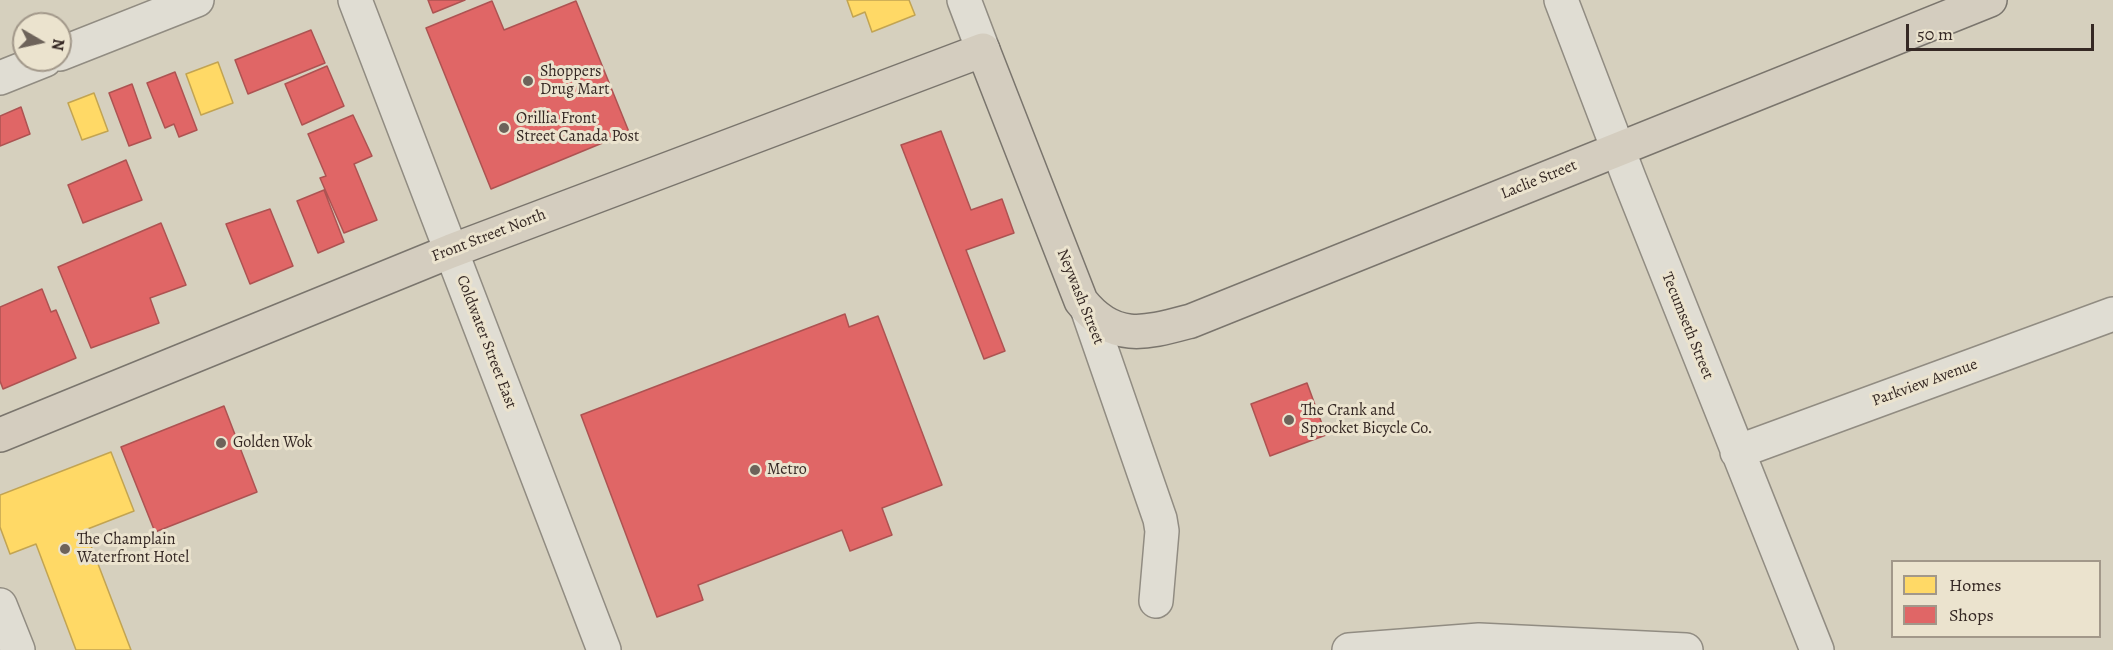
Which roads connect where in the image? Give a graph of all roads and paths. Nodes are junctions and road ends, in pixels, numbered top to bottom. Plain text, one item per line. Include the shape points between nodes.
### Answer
1 (197, 0) edge
2 (355, 0) edge
3 (964, 0) edge
4 (1561, 0) edge
5 (1990, 0) edge
6 (72, 49) edge
7 (983, 50) junction
8 (15, 72) edge
9 (0, 78) edge
10 (1618, 149) junction
11 (451, 250) junction
12 (1088, 311) junction
13 (2113, 314) edge
14 (0, 435) edge
15 (1737, 452) junction
16 (1156, 601) dead end
17 (0, 604) edge
18 (18, 650) edge
19 (604, 650) edge
20 (1349, 650) edge
21 (1686, 650) edge
22 (1817, 650) edge

1 - 6 street
2 - 11 street, Coldwater Street East
3 - 7 street, Neywash Street
4 - 10 street, Tecumseth Street
5 - 10 main road, Laclie Street
7 - 11 main road, Front Street North
7 - 12 main road, Neywash Street via 1076,290
8 - 9 street
10 - 12 main road, Laclie Street via 1191,321 1143,333 1105,324
10 - 15 street, Tecumseth Street
11 - 14 main road, Front Street North
11 - 19 street, Coldwater Street East
12 - 16 street, Neywash Street via 1160,519
13 - 15 street, Parkview Avenue
15 - 22 street, Tecumseth Street
17 - 18 street
20 - 21 street via 1479,640

